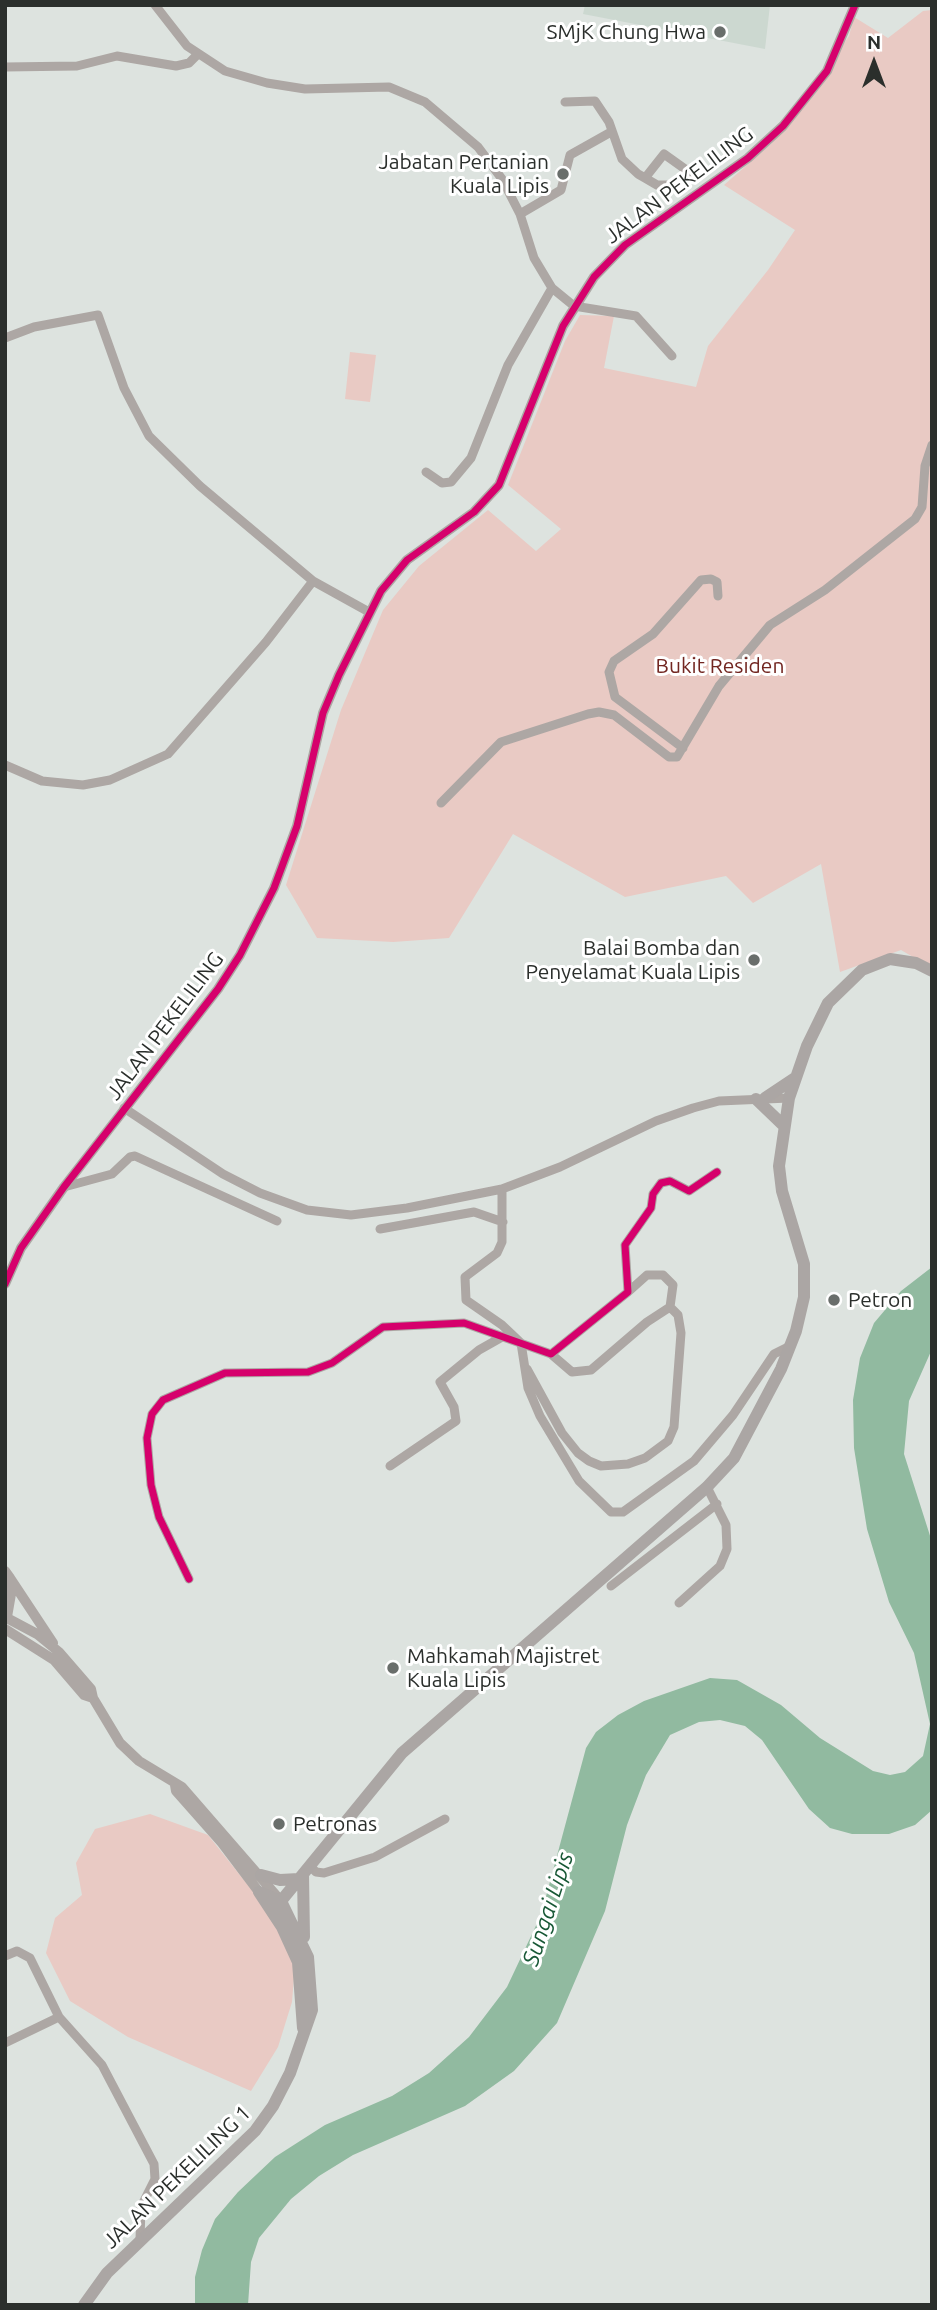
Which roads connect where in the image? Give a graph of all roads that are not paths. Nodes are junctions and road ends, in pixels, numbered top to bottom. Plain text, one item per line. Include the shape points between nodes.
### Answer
1 (155, 5) edge
2 (855, 5) edge
3 (197, 55) junction
4 (5, 67) edge
5 (565, 102) dead end
6 (611, 132) junction
7 (645, 178) junction
8 (520, 214) junction
9 (552, 288) junction
10 (575, 306) junction
11 (5, 338) edge
12 (672, 356) dead end
13 (932, 445) edge
14 (426, 472) dead end
15 (313, 581) junction
16 (718, 596) dead end
17 (369, 612) junction
18 (683, 748) junction
19 (5, 765) edge
20 (441, 803) dead end
21 (932, 971) edge
22 (794, 1078) junction
23 (761, 1098) junction
24 (789, 1098) junction
25 (124, 1108) junction
26 (783, 1125) junction
27 (717, 1172) dead end
28 (64, 1187) junction
29 (502, 1189) junction
30 (277, 1221) dead end
31 (503, 1222) junction
32 (380, 1229) dead end
33 (5, 1284) edge
34 (628, 1293) junction
35 (670, 1307) junction
36 (502, 1337) junction
37 (521, 1343) junction
38 (790, 1346) junction
39 (551, 1354) junction
40 (525, 1365) junction
41 (390, 1465) dead end
42 (707, 1487) junction
43 (717, 1504) junction
44 (7, 1575) edge
45 (189, 1579) dead end
46 (611, 1586) dead end
47 (679, 1603) dead end
48 (8, 1623) edge
49 (59, 1652) junction
50 (93, 1698) junction
51 (175, 1785) junction
52 (445, 1819) dead end
53 (304, 1873) junction
54 (261, 1875) junction
55 (259, 1892) junction
56 (281, 1901) junction
57 (282, 1927) junction
58 (5, 1956) edge
59 (308, 1957) junction
60 (59, 2017) junction
61 (304, 2032) junction
62 (5, 2043) edge
63 (141, 2240) junction
64 (84, 2305) edge

1 - 3 street
2 - 10 street, JALAN PEKELILING via 827,71 793,116 748,158 625,245 594,277
3 - 4 street via 176,66 117,56 77,66
3 - 8 street via 225,71 267,83 327,91 378,86 414,94 485,156 511,192
5 - 6 street via 595,101
6 - 7 street via 622,159
6 - 8 street via 570,155 562,190
7 - 7 street via 667,186 692,174 664,154
8 - 9 street via 534,258
9 - 10 street
9 - 14 street via 508,365 471,458 450,482 442,483
10 - 12 street via 636,316
10 - 17 street, JALAN PEKELILING via 551,352 499,485 460,523 399,567
11 - 15 street via 34,327 98,315 124,388 149,436 200,486
13 - 18 street via 925,466 922,510 915,519 771,625 719,686
15 - 17 street
15 - 19 street via 167,754 110,780 83,785 42,781
16 - 18 street via 717,582 701,580 653,634 614,661 609,671 615,697
17 - 25 street, JALAN PEKELILING via 323,713 298,826 274,888 229,975
18 - 20 street via 672,759 614,715 588,714 501,742
21 - 22 main road via 890,959 853,976 828,1003
22 - 23 main road
22 - 24 main road
23 - 24 street
23 - 26 main road
23 - 29 street via 719,1101 671,1114
24 - 26 main road
25 - 28 street, JALAN PEKELILING
25 - 29 street via 223,1174 307,1210 374,1214
26 - 38 main road via 780,1178 806,1278
27 - 34 street via 694,1190 685,1191 667,1180 653,1194 651,1208 625,1245
28 - 30 street via 113,1174 135,1156
28 - 33 street, JALAN PEKELILING via 22,1248
29 - 31 street
31 - 32 street via 474,1212
31 - 37 street via 497,1253 471,1270 463,1288 470,1305
34 - 35 street via 647,1275 663,1275 673,1285
34 - 39 street
35 - 39 street via 587,1372 572,1372
35 - 40 street via 678,1315 681,1333 674,1427 665,1446 645,1458 601,1466 578,1453
36 - 37 street
36 - 41 street via 440,1382 456,1421
36 - 45 street via 464,1324 383,1327 332,1363 308,1372 225,1373 163,1400 152,1414 147,1438 150,1485 159,1517
37 - 39 street
37 - 40 street
38 - 40 street via 774,1354 733,1415 694,1461 618,1513 604,1507 579,1481 540,1416 528,1388
38 - 42 main road via 746,1441
42 - 43 street
42 - 53 main road via 402,1753
43 - 46 street
43 - 47 street via 727,1534 724,1560
44 - 48 street
44 - 49 street
48 - 49 street via 37,1634
48 - 50 street via 54,1660 83,1695
49 - 50 street via 91,1689
50 - 51 street via 120,1743
51 - 54 street via 182,1787
51 - 55 street
52 - 53 street via 375,1857 324,1873
53 - 54 main road via 280,1880
53 - 56 main road
53 - 59 main road, JALAN PEKELILING 1 via 302,1917
54 - 56 street
55 - 56 main road
55 - 57 main road
56 - 57 main road
56 - 59 main road
57 - 61 main road via 298,1962
58 - 60 street via 18,1951 30,1958
59 - 61 main road, JALAN PEKELILING 1 via 312,2010
60 - 62 street
60 - 63 street via 102,2065 154,2164 155,2179 141,2207
61 - 63 main road, JALAN PEKELILING 1 via 290,2073 266,2118
63 - 64 main road, JALAN PEKELILING 1 via 107,2273

